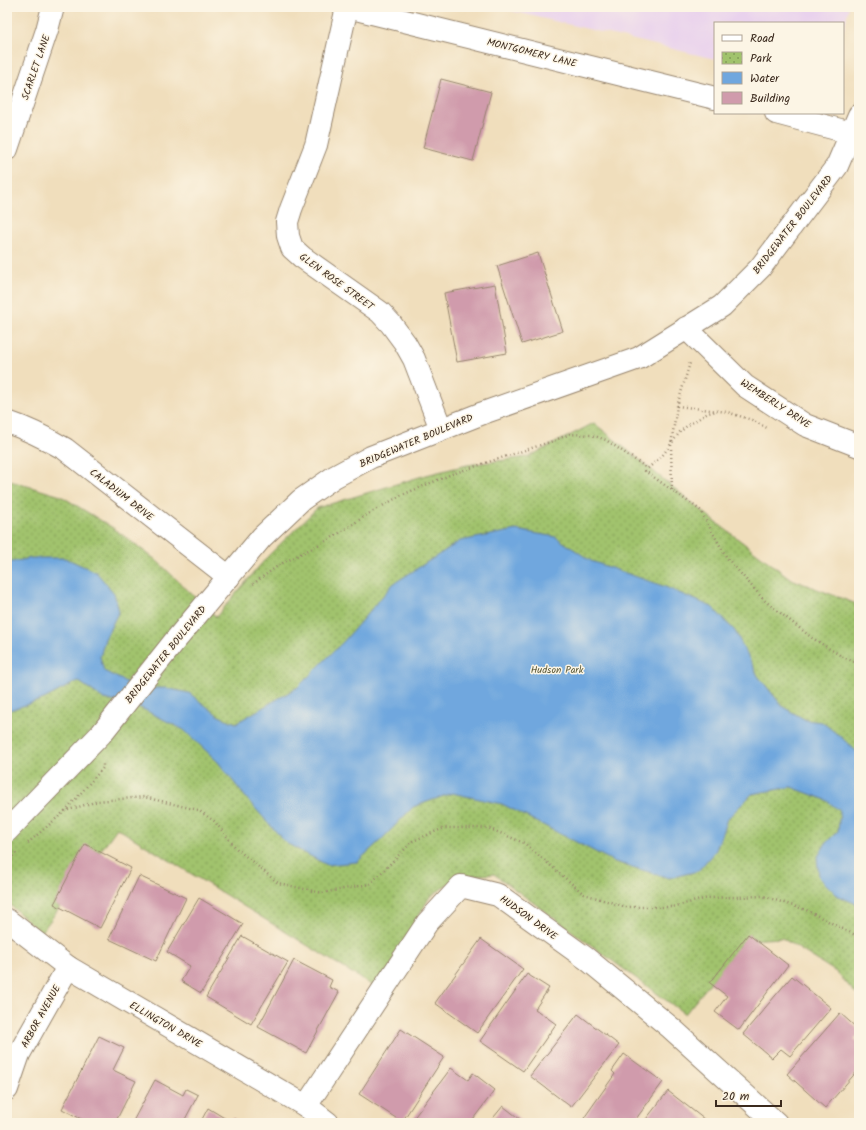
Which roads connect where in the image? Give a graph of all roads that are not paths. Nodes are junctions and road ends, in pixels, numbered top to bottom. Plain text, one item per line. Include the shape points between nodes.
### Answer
1 (53, 7) edge
2 (348, 7) edge
3 (714, 98) edge
4 (782, 114) edge
5 (857, 127) edge
6 (7, 150) edge
7 (686, 328) junction
8 (7, 422) edge
9 (441, 429) junction
10 (859, 446) edge
11 (229, 577) junction
12 (7, 831) edge
13 (7, 920) edge
14 (68, 967) junction
15 (7, 1089) edge
16 (306, 1106) junction
17 (328, 1123) edge
18 (776, 1123) edge

1 - 6 street, SCARLET LANE
2 - 3 street, MONTGOMERY LANE
2 - 9 street, GLEN ROSE STREET via 316,145 287,222 288,236 292,248 302,257 380,312 391,324 414,359
4 - 5 street
5 - 7 street, BRIDGEWATER BOULEVARD via 837,166 760,268 722,306
7 - 9 street, BRIDGEWATER BOULEVARD via 639,358
7 - 10 street, WEMBERLY DRIVE via 745,386 804,424
8 - 11 street, CALADIUM DRIVE via 46,438 65,450
9 - 11 street, BRIDGEWATER BOULEVARD via 371,457 334,477 300,500 262,537
11 - 12 street, BRIDGEWATER BOULEVARD via 101,734
13 - 14 street, ELLINGTON DRIVE
14 - 15 street, ARBOR AVENUE via 19,1054
14 - 16 street, ELLINGTON DRIVE
16 - 17 street, ELLINGTON DRIVE
16 - 18 street, HUDSON DRIVE via 427,923 461,886 498,894 587,959 671,1028

